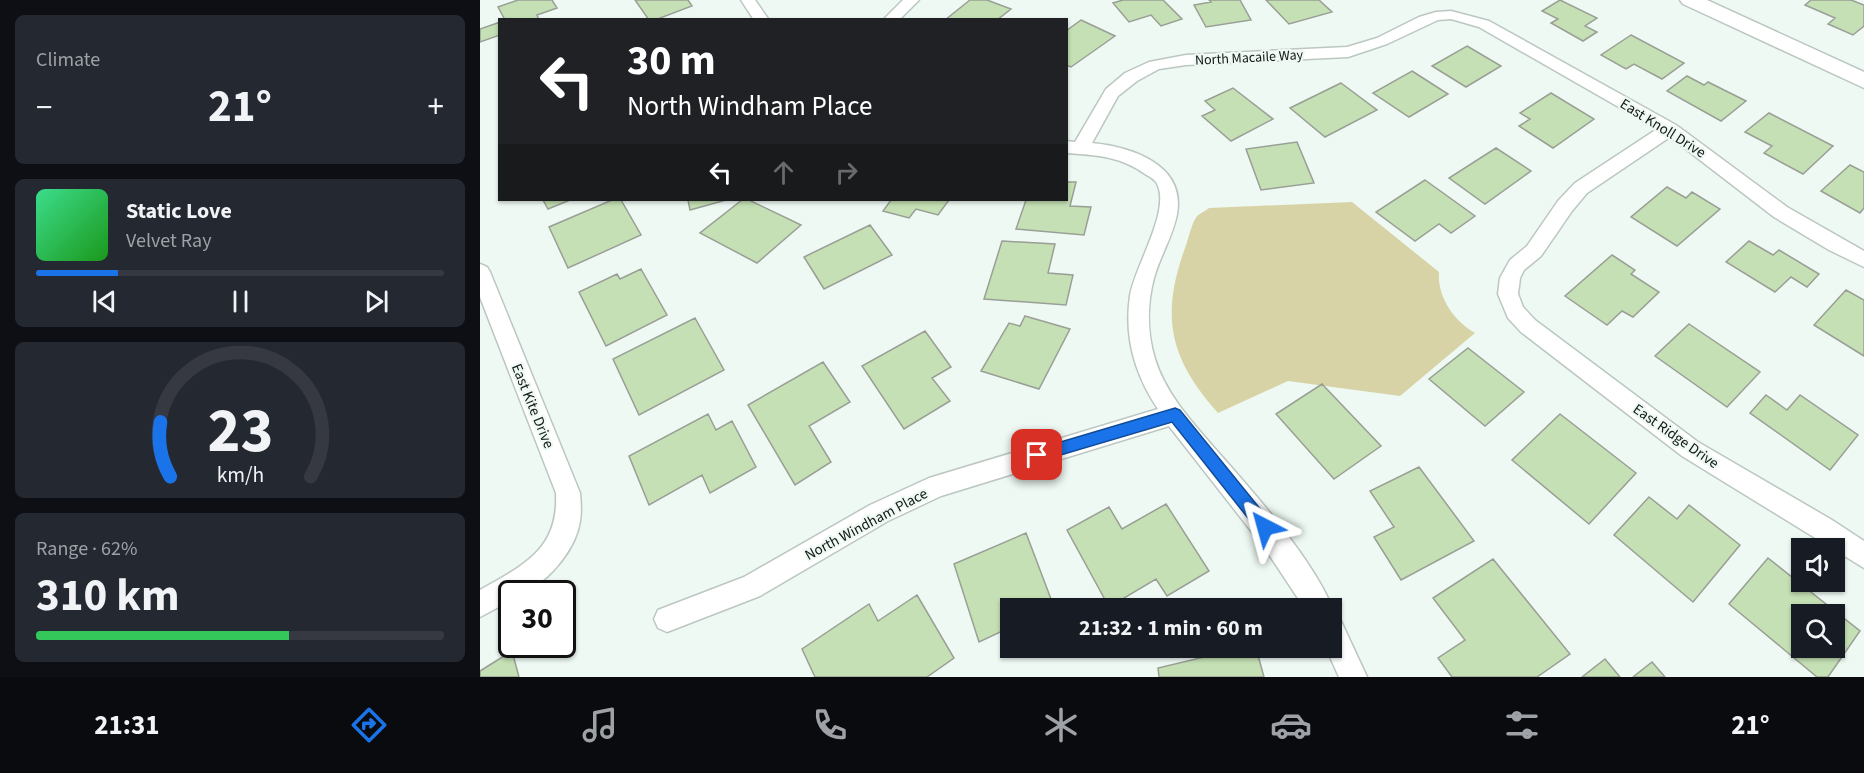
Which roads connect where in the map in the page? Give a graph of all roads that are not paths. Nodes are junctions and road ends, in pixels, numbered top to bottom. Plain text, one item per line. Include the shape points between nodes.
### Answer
1 (748, 0) edge
2 (912, 0) edge
3 (1690, 0) edge
4 (1451, 15) joint
5 (761, 18) edge
6 (892, 18) edge
7 (1864, 81) edge
8 (1670, 129) junction
9 (1073, 147) edge
10 (1864, 260) edge
11 (480, 272) edge
12 (1175, 414) junction
13 (1864, 556) edge
14 (1314, 598) edge
15 (480, 604) edge
16 (667, 619) dead end
17 (1342, 652) edge
18 (1353, 677) edge

1 - 5 street
2 - 6 street
3 - 7 main road
4 - 8 street, East Knoll Drive via 1484,24
4 - 9 street, North Macaile Way via 1424,20 1382,41 1348,52 1155,65 1131,77 1112,93
8 - 10 street, East Knoll Drive via 1695,144 1757,195
8 - 13 street, East Ridge Drive via 1581,188 1565,206 1510,278 1508,294 1515,312 1528,326 1690,449
9 - 12 street via 1113,150 1140,159 1165,180 1170,201 1142,286 1140,340 1152,379
11 - 15 street, East Kite Drive via 571,508 561,543 537,568
12 - 14 street via 1280,545
12 - 16 street, North Windham Place via 937,486 879,513 751,587
17 - 18 street

